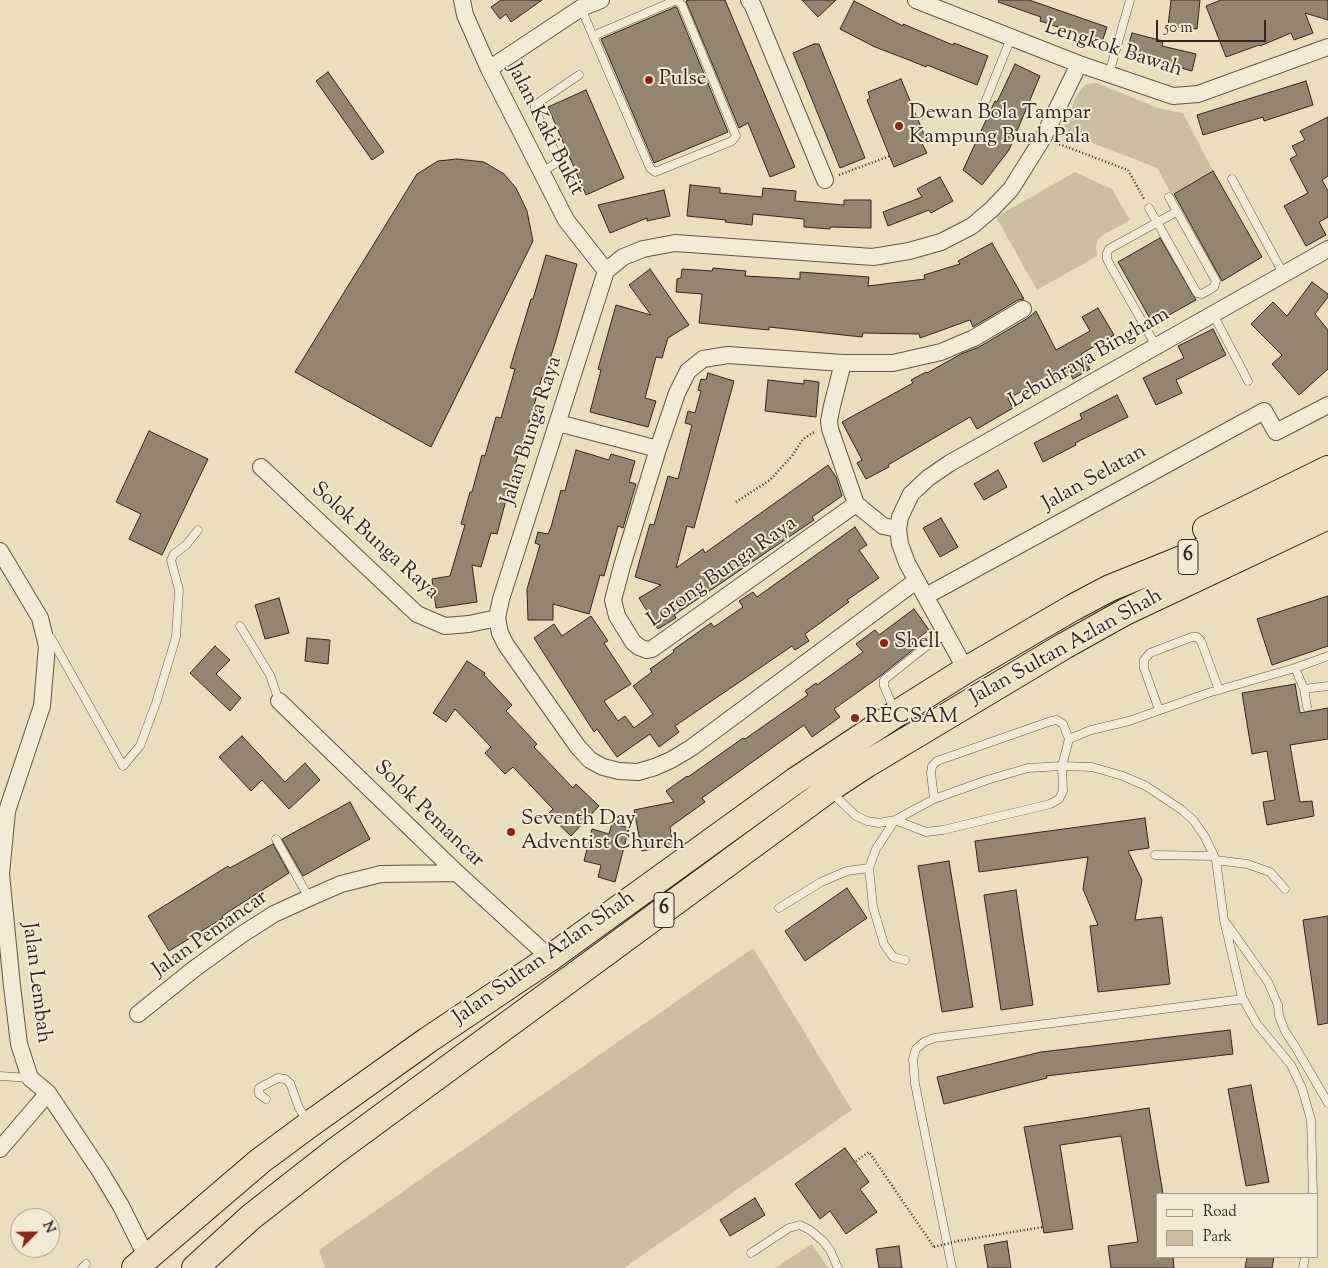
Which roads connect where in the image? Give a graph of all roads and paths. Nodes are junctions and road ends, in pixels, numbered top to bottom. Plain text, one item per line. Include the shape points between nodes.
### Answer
1 (462, 0) edge
2 (601, 0) edge
3 (749, 0) edge
4 (916, 0) edge
5 (1130, 0) edge
6 (580, 8) junction
7 (593, 36) junction
8 (1011, 38) junction
9 (1328, 47) edge
10 (1079, 64) junction
11 (489, 69) junction
12 (1109, 74) junction
13 (579, 75) dead end
14 (986, 100) dead end
15 (1057, 144) dead end
16 (890, 156) dead end
17 (542, 172) junction
18 (1232, 179) dead end
19 (824, 180) joint
20 (1169, 197) dead end
21 (1149, 208) joint
22 (1176, 212) junction
23 (1156, 222) junction
24 (1328, 249) edge
25 (606, 271) junction
26 (1284, 275) junction
27 (1023, 309) dead end
28 (1213, 313) junction
29 (1156, 346) junction
30 (843, 363) junction
31 (1248, 381) dead end
32 (1328, 405) edge
33 (558, 423) junction
34 (830, 430) junction
35 (658, 449) junction
36 (261, 467) dead end
37 (1328, 469) edge
38 (1328, 492) edge
39 (736, 502) dead end
40 (856, 504) junction
41 (1328, 516) edge
42 (898, 529) junction
43 (198, 530) dead end
44 (1268, 531) junction
45 (1328, 533) edge
46 (0, 551) edge
47 (916, 581) junction
48 (1110, 588) junction
49 (1162, 593) junction
50 (926, 596) junction
51 (40, 618) junction
52 (498, 618) junction
53 (240, 626) dead end
54 (946, 634) junction
55 (1328, 656) edge
56 (1295, 668) junction
57 (966, 670) junction
58 (1328, 686) edge
59 (1304, 689) junction
60 (1219, 690) junction
61 (280, 701) joint
62 (1307, 707) dead end
63 (1159, 710) junction
64 (896, 714) junction
65 (1069, 739) junction
66 (1062, 766) junction
67 (829, 790) junction
68 (934, 799) junction
69 (895, 820) junction
70 (276, 839) dead end
71 (1155, 855) dead end
72 (1215, 858) junction
73 (869, 868) junction
74 (457, 874) junction
75 (1285, 889) dead end
76 (309, 898) junction
77 (778, 908) dead end
78 (1224, 920) junction
79 (550, 958) junction
80 (905, 960) dead end
81 (1243, 999) junction
82 (138, 1014) dead end
83 (0, 1076) edge
84 (30, 1078) junction
85 (48, 1093) junction
86 (266, 1099) dead end
87 (1328, 1103) edge
88 (310, 1124) junction
89 (0, 1149) edge
90 (856, 1161) dead end
91 (1313, 1193) edge
92 (1043, 1227) dead end
93 (751, 1253) dead end
94 (141, 1263) edge
95 (195, 1268) edge
96 (838, 1268) edge
97 (952, 1268) edge

1 - 11 street, Jalan Kaki Bukit via 464,15
2 - 6 street
3 - 19 street
4 - 8 street, Lengkok Bawah
5 - 12 lane
6 - 7 lane
6 - 11 street
7 - 7 lane via 652,171 658,172 735,139 736,132 680,2 674,1
8 - 10 street, Lengkok Bawah
8 - 14 lane
9 - 12 street, Lengkok Bawah via 1198,94 1173,96
10 - 12 street, Lengkok Bawah
10 - 25 street via 1043,138 1011,189 972,226 941,242 873,257 675,243 643,248 623,257
11 - 17 street, Jalan Kaki Bukit
13 - 17 lane via 535,105 558,158
15 - 21 path via 1128,170
16 - 19 path
17 - 25 street, Jalan Kaki Bukit via 566,220
18 - 26 lane
20 - 22 lane
21 - 23 lane
22 - 23 lane
22 - 23 lane via 1216,281 1214,287 1202,294 1197,293
23 - 29 lane via 1109,249 1107,259
24 - 26 street, Lebuhraya Bingham
25 - 33 street, Jalan Bunga Raya
26 - 28 street, Lebuhraya Bingham
27 - 30 street, Lorong Bunga Raya via 974,338 941,352 893,363
28 - 29 street, Lebuhraya Bingham
28 - 31 lane
29 - 42 street, Lebuhraya Bingham via 928,478 911,494
30 - 34 street via 829,421
30 - 35 street, Lorong Bunga Raya via 728,355 702,359 688,371 677,393
32 - 50 street, Jalan Selatan via 1276,432 1264,411
33 - 35 street
33 - 52 street, Jalan Bunga Raya via 501,599
34 - 39 path via 817,431 803,439 770,480
34 - 40 street
35 - 40 street, Lorong Bunga Raya via 613,600 617,616 634,642 647,650 658,647
36 - 52 street, Solok Bunga Raya via 417,614 445,626
37 - 48 highway via 1137,566
38 - 44 highway, 6
40 - 42 street via 883,526
41 - 44 highway, 6
42 - 47 street via 900,544
43 - 51 lane via 171,560 178,590 176,637 140,746 123,766
44 - 48 highway, Jalan Sultan Azlan Shah / 6 via 1199,552
44 - 49 highway, Jalan Sultan Azlan Shah / 6
45 - 49 highway via 1237,573
46 - 51 street, Jalan Lembah
47 - 50 street
47 - 52 street, Jalan Bunga Raya via 691,748 672,760 638,772 603,767 590,760 578,747 506,645
48 - 57 highway, Jalan Sultan Azlan Shah / 6
49 - 67 highway, Jalan Sultan Azlan Shah / 6 via 1064,646
50 - 54 street
51 - 84 street, Jalan Lembah via 47,646 42,706 7,811 1,874 19,1044
53 - 61 lane via 270,675
54 - 57 street
54 - 64 lane via 884,680
55 - 56 lane
56 - 59 lane
56 - 60 lane
57 - 64 highway, Jalan Sultan Azlan Shah / 6
58 - 59 lane
59 - 62 lane
60 - 63 lane
60 - 63 lane via 1201,641 1192,637 1150,654 1144,660
61 - 74 street, Solok Pemancar
63 - 65 lane
64 - 79 highway, Jalan Sultan Azlan Shah / 6 via 750,813
65 - 66 lane
65 - 68 lane via 1063,724 1058,720 1051,721 937,761 931,773
66 - 68 lane via 1028,768
66 - 69 lane via 1063,791 1059,799 1050,804 926,832
66 - 72 lane via 1092,767 1123,776 1166,798 1194,821
67 - 69 lane via 856,816 879,823
67 - 95 highway, Jalan Sultan Azlan Shah / 6 via 334,1152 252,1217
68 - 69 lane
69 - 73 lane via 876,849
70 - 76 lane
71 - 72 lane
72 - 75 lane via 1270,872
72 - 78 lane
73 - 77 lane via 847,871 821,882
73 - 80 lane via 873,907 884,944 893,956
74 - 76 street, Jalan Pemancar via 381,874 341,884
74 - 79 street, Solok Pemancar
76 - 82 street, Jalan Pemancar via 274,914 241,935
78 - 81 lane
78 - 87 lane via 1268,982 1285,1031
79 - 88 highway, Jalan Sultan Azlan Shah / 6
81 - 91 lane via 1257,1024 1291,1065 1302,1088 1311,1120
81 - 97 lane via 934,1038 916,1049 913,1059 915,1084
83 - 84 lane
84 - 85 street
85 - 89 street
85 - 94 street via 121,1206
86 - 88 lane via 259,1094 259,1088 278,1078 285,1079
88 - 94 highway, Jalan Sultan Azlan Shah / 6 via 260,1161
90 - 92 path, bridge via 869,1152 934,1247
93 - 96 lane via 789,1228 800,1225 810,1230 830,1250

